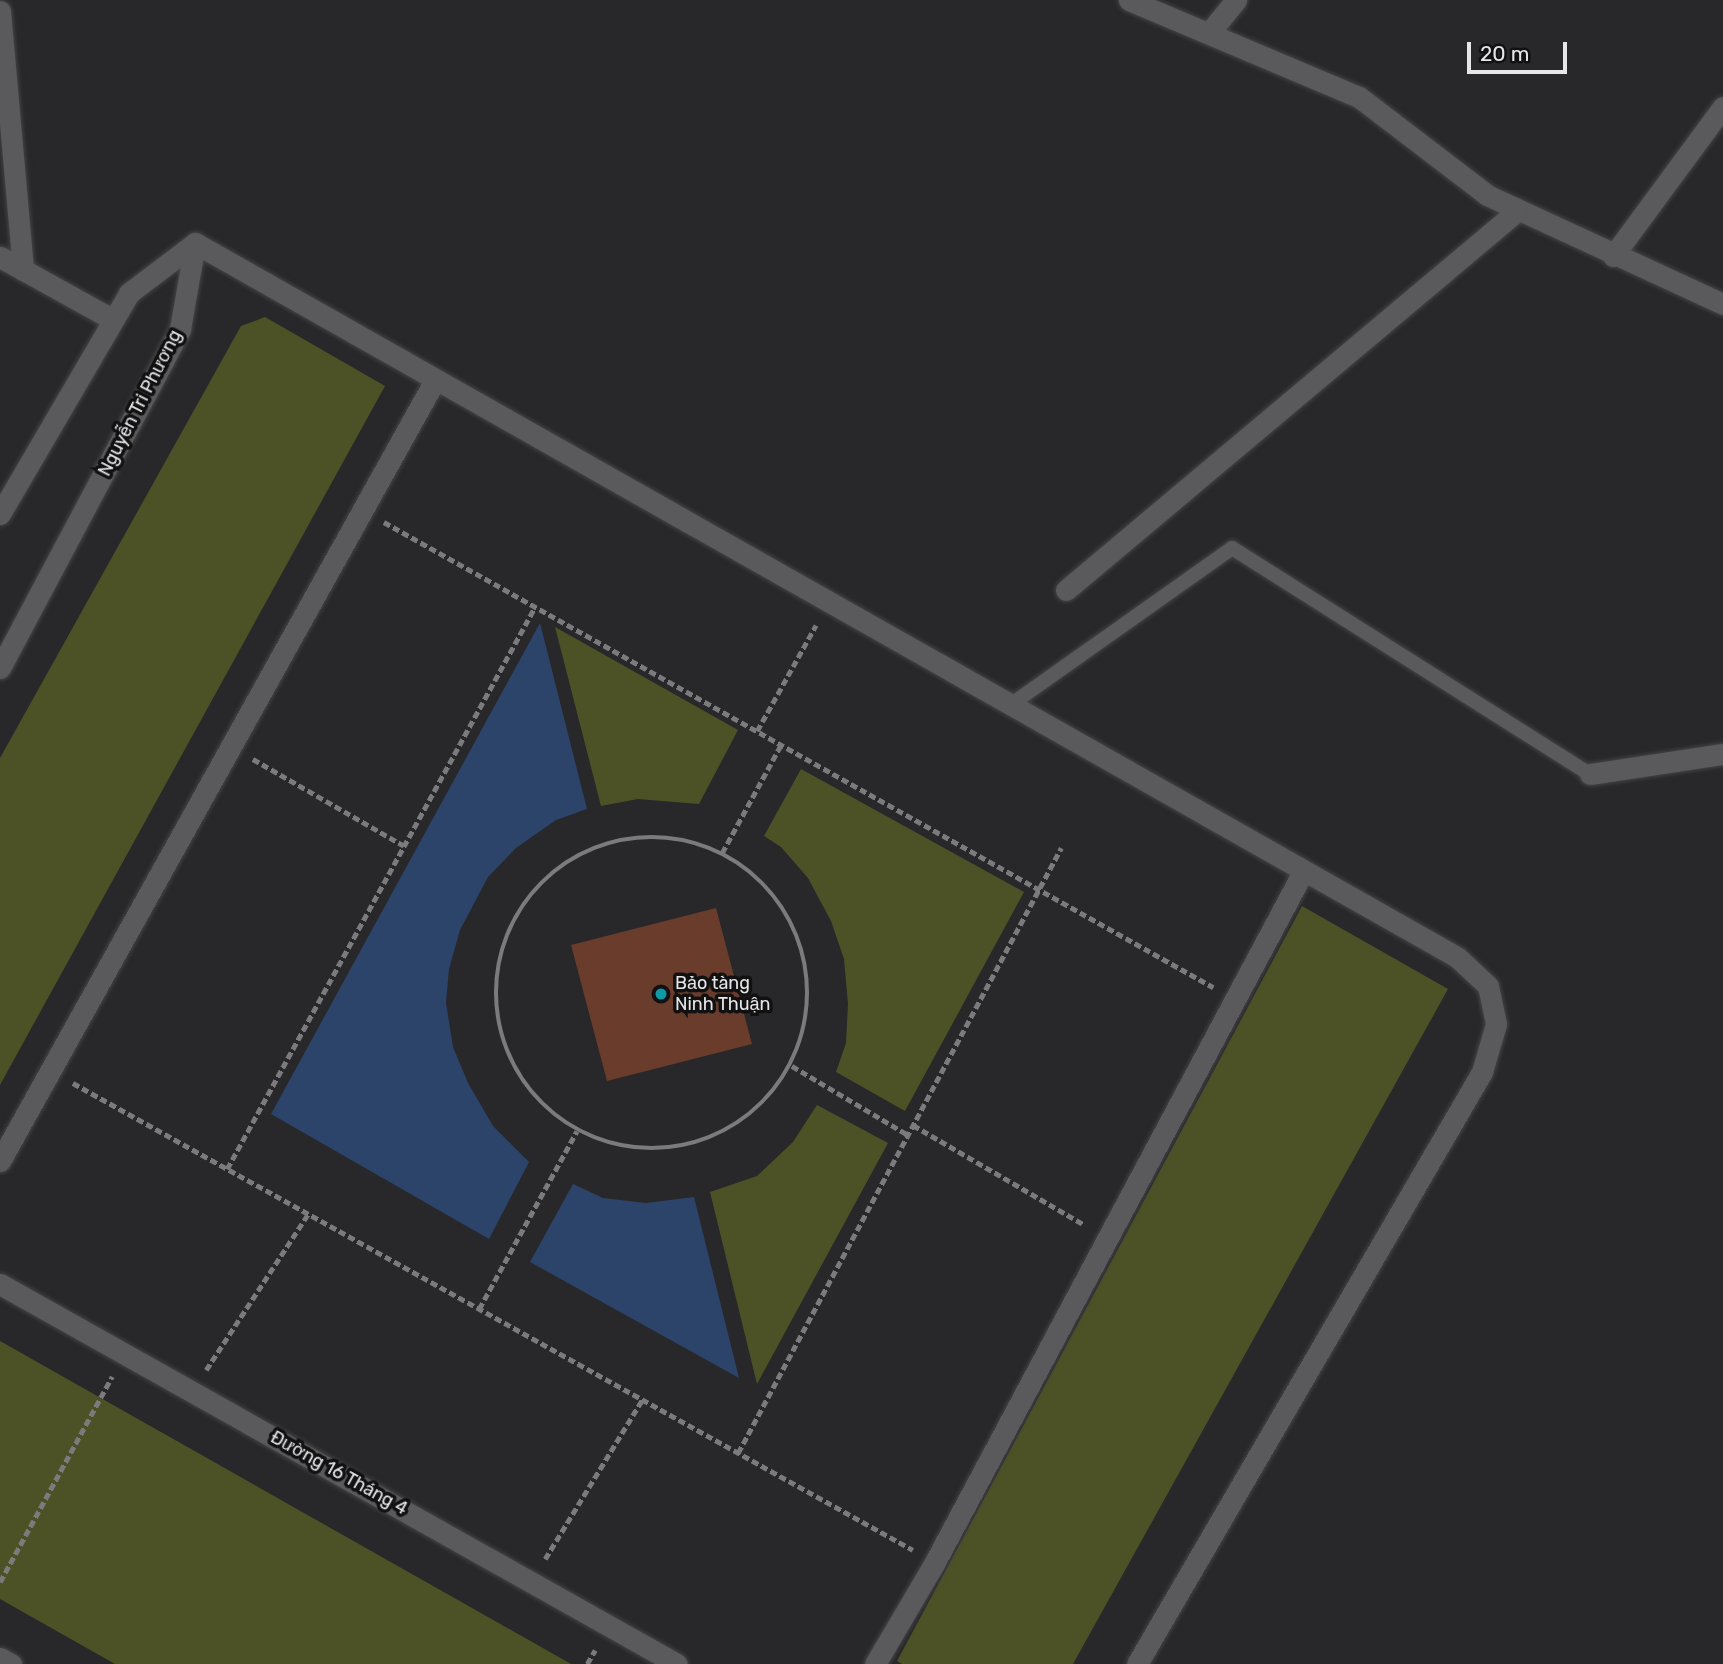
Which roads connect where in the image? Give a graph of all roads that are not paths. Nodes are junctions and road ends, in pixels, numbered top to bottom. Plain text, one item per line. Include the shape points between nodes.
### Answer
1 (1129, 0) edge
2 (1236, 0) edge
3 (0, 11) edge
4 (1209, 33) junction
5 (1723, 107) edge
6 (1517, 211) junction
7 (195, 243) junction
8 (1613, 256) junction
9 (0, 257) edge
10 (23, 270) junction
11 (1723, 304) edge
12 (112, 319) junction
13 (434, 382) junction
14 (0, 514) edge
15 (1066, 590) dead end
16 (0, 668) edge
17 (1009, 706) junction
18 (1723, 754) edge
19 (1590, 774) joint
20 (1303, 872) junction
21 (0, 1161) edge
22 (0, 1284) edge
23 (0, 1658) edge
24 (11, 1664) edge
25 (677, 1664) edge
26 (875, 1664) edge
27 (1137, 1664) edge

1 - 4 street
2 - 4 street
3 - 10 street
4 - 6 street via 1359,97 1455,174
5 - 8 street
6 - 8 street
6 - 15 street
7 - 12 street via 129,293
7 - 13 street
7 - 16 street, Nguyễn Tri Phương via 180,329
8 - 11 street
9 - 10 street
10 - 12 street
12 - 14 street
13 - 17 street
13 - 21 street
17 - 19 lane via 1232,548
17 - 20 street
18 - 19 street
20 - 26 street via 935,1562
20 - 27 street via 1457,957 1488,986 1496,1024 1482,1072
22 - 25 street, Đường 16 Tháng 4
23 - 24 street

